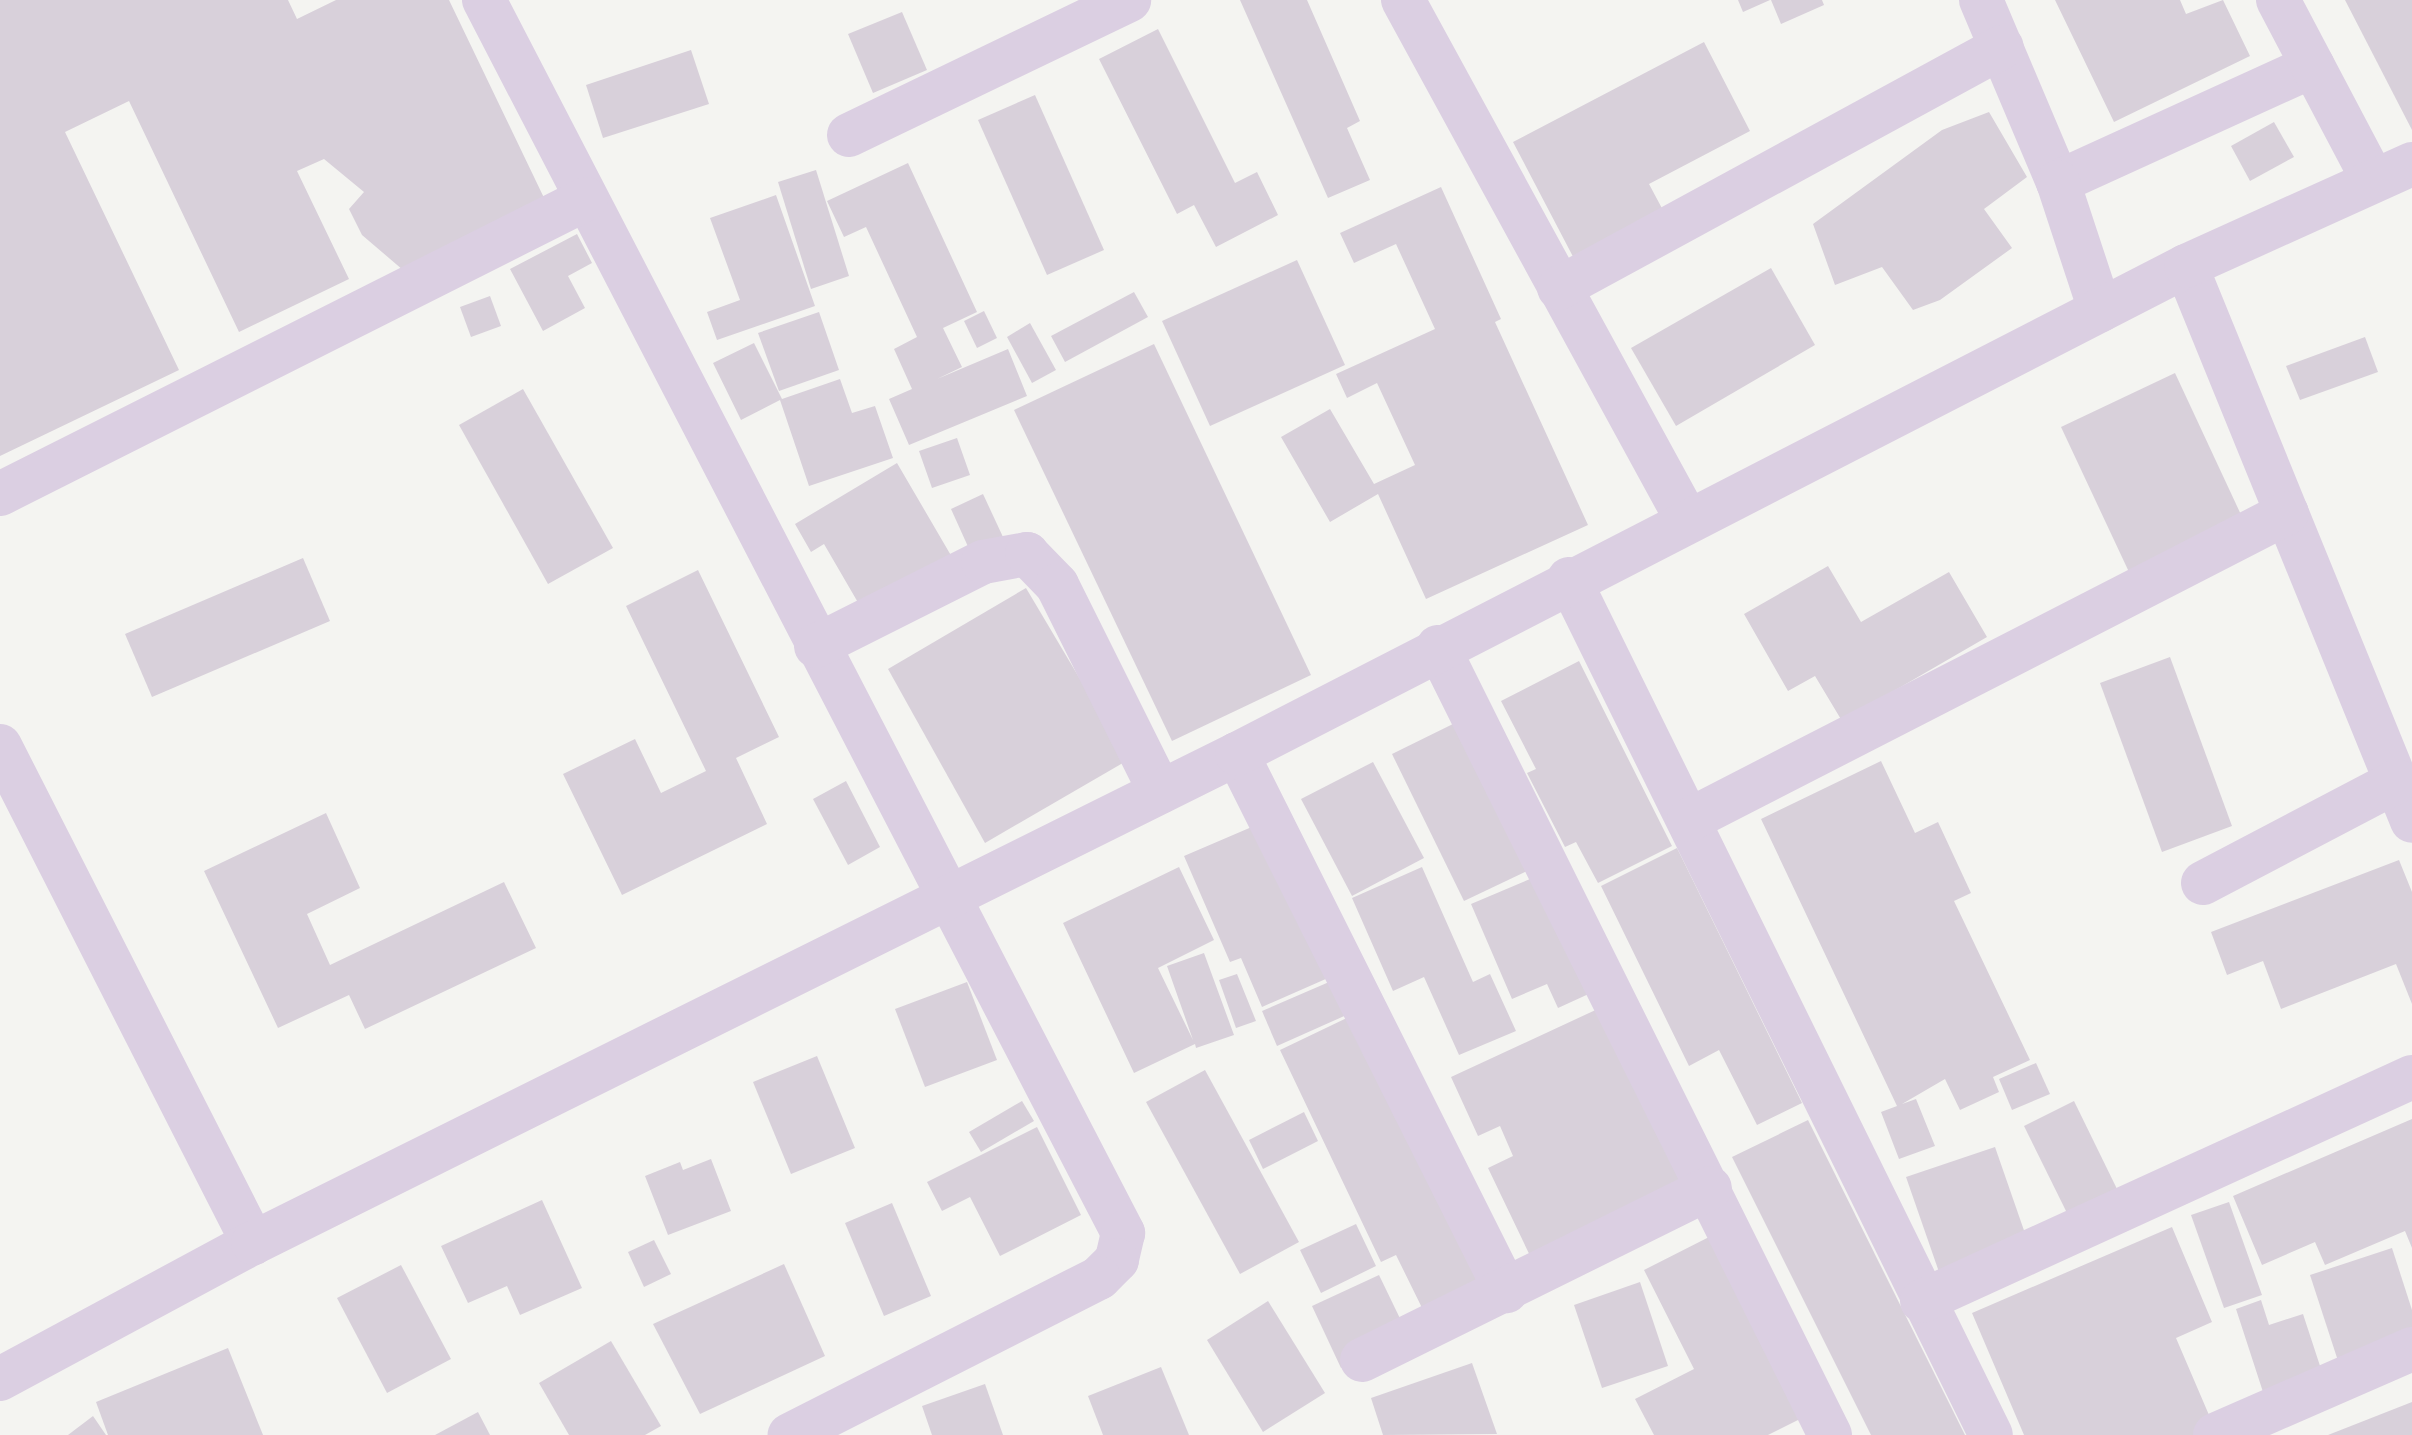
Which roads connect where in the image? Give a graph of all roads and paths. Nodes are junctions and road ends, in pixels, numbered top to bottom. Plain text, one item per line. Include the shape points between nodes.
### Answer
1 (484, 0) edge
2 (1129, 0) edge
3 (1403, 0) edge
4 (1981, 0) edge
5 (2278, 0) edge
6 (2002, 47) junction
7 (2313, 66) junction
8 (849, 135) dead end
9 (2412, 164) edge
10 (2372, 178) junction
11 (2058, 182) junction
12 (586, 199) junction
13 (2186, 266) junction
14 (1559, 288) junction
15 (2100, 310) junction
16 (0, 494) edge
17 (2287, 513) junction
18 (1687, 520) junction
19 (1569, 579) junction
20 (816, 646) junction
21 (1438, 647) junction
22 (0, 746) edge
23 (1237, 754) junction
24 (1160, 792) junction
25 (2405, 801) edge
26 (1689, 820) junction
27 (2203, 883) dead end
28 (950, 897) junction
29 (2412, 1077) edge
30 (1710, 1188) junction
31 (253, 1243) junction
32 (1506, 1291) junction
33 (1922, 1301) junction
34 (2412, 1349) edge
35 (1362, 1360) dead end
36 (0, 1379) edge
37 (1821, 1432) edge
38 (789, 1435) edge
39 (1991, 1435) edge
40 (2215, 1435) edge

1 - 12 street
2 - 8 street
3 - 14 street
4 - 6 street
5 - 7 street
6 - 11 street
6 - 14 street
7 - 10 street
7 - 11 street
9 - 10 street
10 - 13 street
11 - 15 street
12 - 16 street
12 - 20 street
13 - 15 street
13 - 17 street
14 - 18 street
15 - 18 street
17 - 25 street
17 - 26 street
18 - 19 street
19 - 21 street
19 - 26 street
20 - 24 street via 983,562 1027,554 1057,585
20 - 28 street
21 - 23 street
21 - 30 street
22 - 31 street
23 - 24 street
23 - 32 street
24 - 28 street
25 - 27 street
26 - 33 street
28 - 31 street
28 - 38 street via 1123,1233 1117,1260 1099,1278
29 - 33 street
30 - 32 street
30 - 37 street
31 - 36 street
32 - 35 street
33 - 39 street
34 - 40 street

